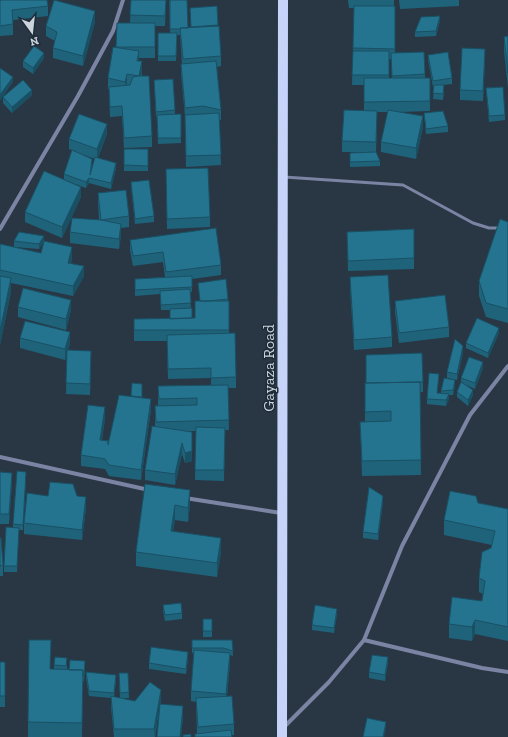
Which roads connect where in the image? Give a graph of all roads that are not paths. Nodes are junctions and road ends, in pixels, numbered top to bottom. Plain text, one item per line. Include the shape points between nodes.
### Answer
1 (123, 0) edge
2 (282, 0) edge
3 (283, 177) junction
4 (508, 228) edge
5 (0, 229) edge
6 (508, 366) edge
7 (0, 457) edge
8 (154, 491) edge
9 (177, 496) edge
10 (282, 513) junction
11 (364, 640) junction
12 (508, 672) edge
13 (282, 733) edge

1 - 5 street via 109,38 78,96
2 - 3 main road, Gayaza Road
3 - 4 lane via 403,185 473,222 489,228
3 - 10 main road, Gayaza Road
6 - 11 street via 470,415 402,546
7 - 8 street
9 - 10 street
10 - 13 main road, Gayaza Road
11 - 12 street
11 - 13 street

